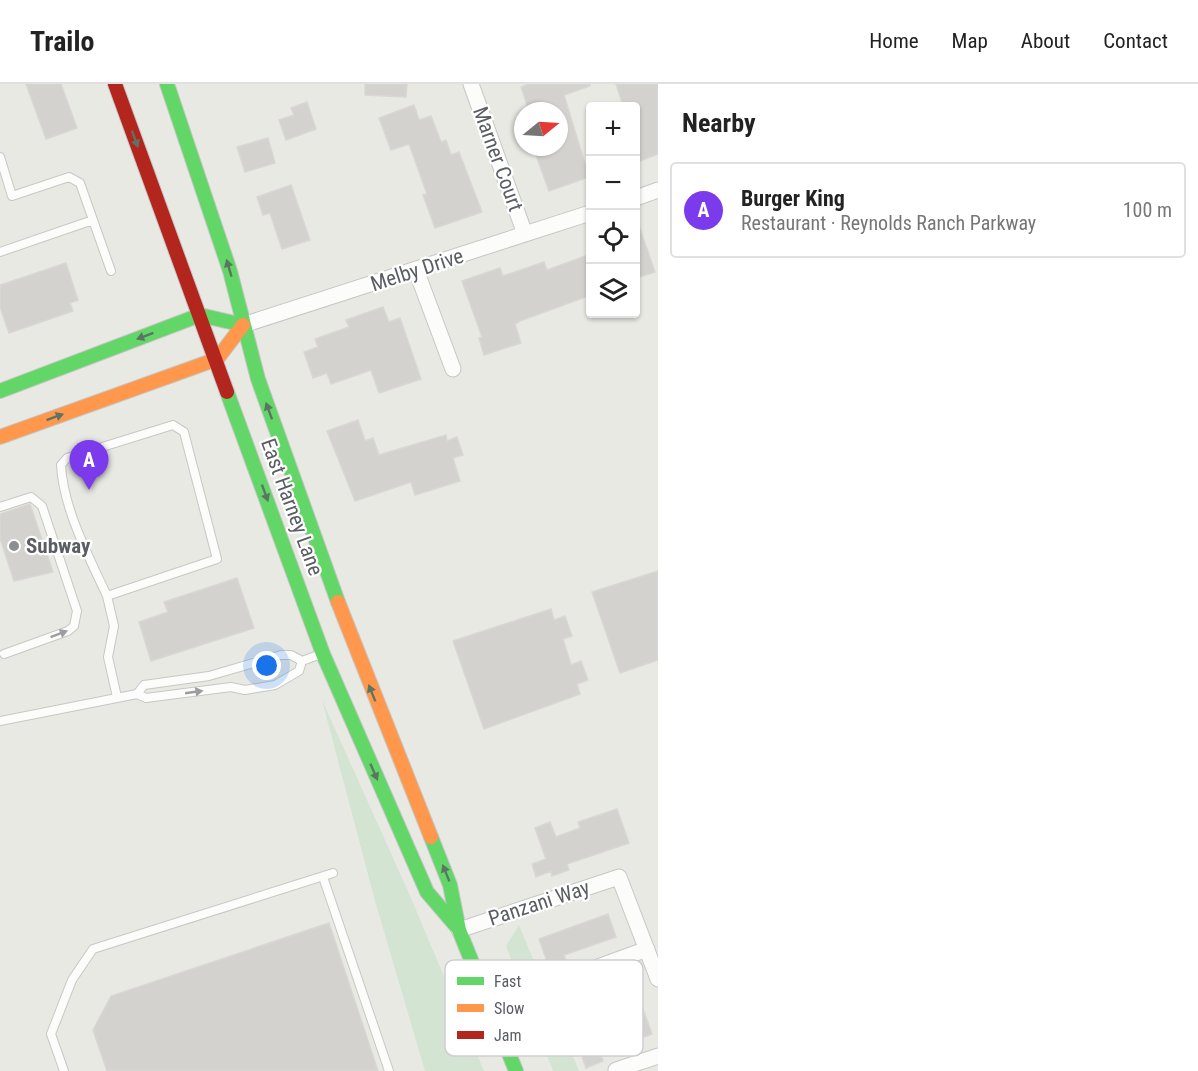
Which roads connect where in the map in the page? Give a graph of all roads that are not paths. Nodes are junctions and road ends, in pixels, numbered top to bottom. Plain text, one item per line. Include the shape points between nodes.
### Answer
1 (115, 84) edge
2 (167, 84) edge
3 (471, 84) edge
4 (0, 157) edge
5 (658, 190) edge
6 (640, 197) edge
7 (586, 215) edge
8 (93, 220) junction
9 (525, 234) junction
10 (0, 252) edge
11 (416, 270) junction
12 (111, 272) dead end
13 (200, 315) junction
14 (243, 325) junction
15 (217, 359) junction
16 (453, 369) dead end
17 (0, 391) edge
18 (0, 437) edge
19 (0, 507) edge
20 (107, 596) junction
21 (4, 654) dead end
22 (323, 654) junction
23 (302, 661) junction
24 (137, 694) junction
25 (117, 698) junction
26 (0, 721) edge
27 (333, 873) dead end
28 (323, 877) junction
29 (459, 930) junction
30 (646, 949) junction
31 (471, 960) edge
32 (616, 960) edge
33 (658, 979) edge
34 (510, 1056) edge
35 (658, 1056) edge
36 (616, 1070) edge
37 (64, 1071) edge
38 (389, 1071) edge
39 (516, 1071) edge

1 -> 13 main road, East Harney Lane
14 -> 2 main road, East Harney Lane via 231,271
3 - 9 street, Marner Court
4 - 8 lane via 12,196 69,177 80,183
5 - 6 street
7 - 9 street, Melby Drive
8 - 10 lane
8 - 12 lane
9 - 11 street, Melby Drive
11 - 14 street, Melby Drive
11 - 16 street
13 - 14 main road
13 - 15 main road, East Harney Lane
13 -> 17 main road
14 - 15 main road
29 -> 14 main road, East Harney Lane via 450,885 352,642 258,379
18 -> 15 main road
15 -> 22 main road, East Harney Lane
21 -> 19 lane via 68,631 74,626 77,611 42,506 31,497
20 - 20 lane via 217,559 184,432 173,425 67,458 61,465 85,549
20 - 25 lane via 114,626 108,657
22 - 23 lane
22 -> 29 main road, East Harney Lane via 427,892
23 - 24 lane via 281,655 208,676 144,685
24 -> 23 lane via 146,698 275,685 299,671
24 - 25 lane
25 - 26 lane
27 - 28 lane
28 - 37 lane via 93,949 72,980 51,1034
28 - 38 lane
29 - 30 street, Panzani Way via 619,877
29 - 31 main road, East Harney Lane
30 - 32 street
30 - 33 street
34 - 39 main road, East Harney Lane
35 - 36 street

